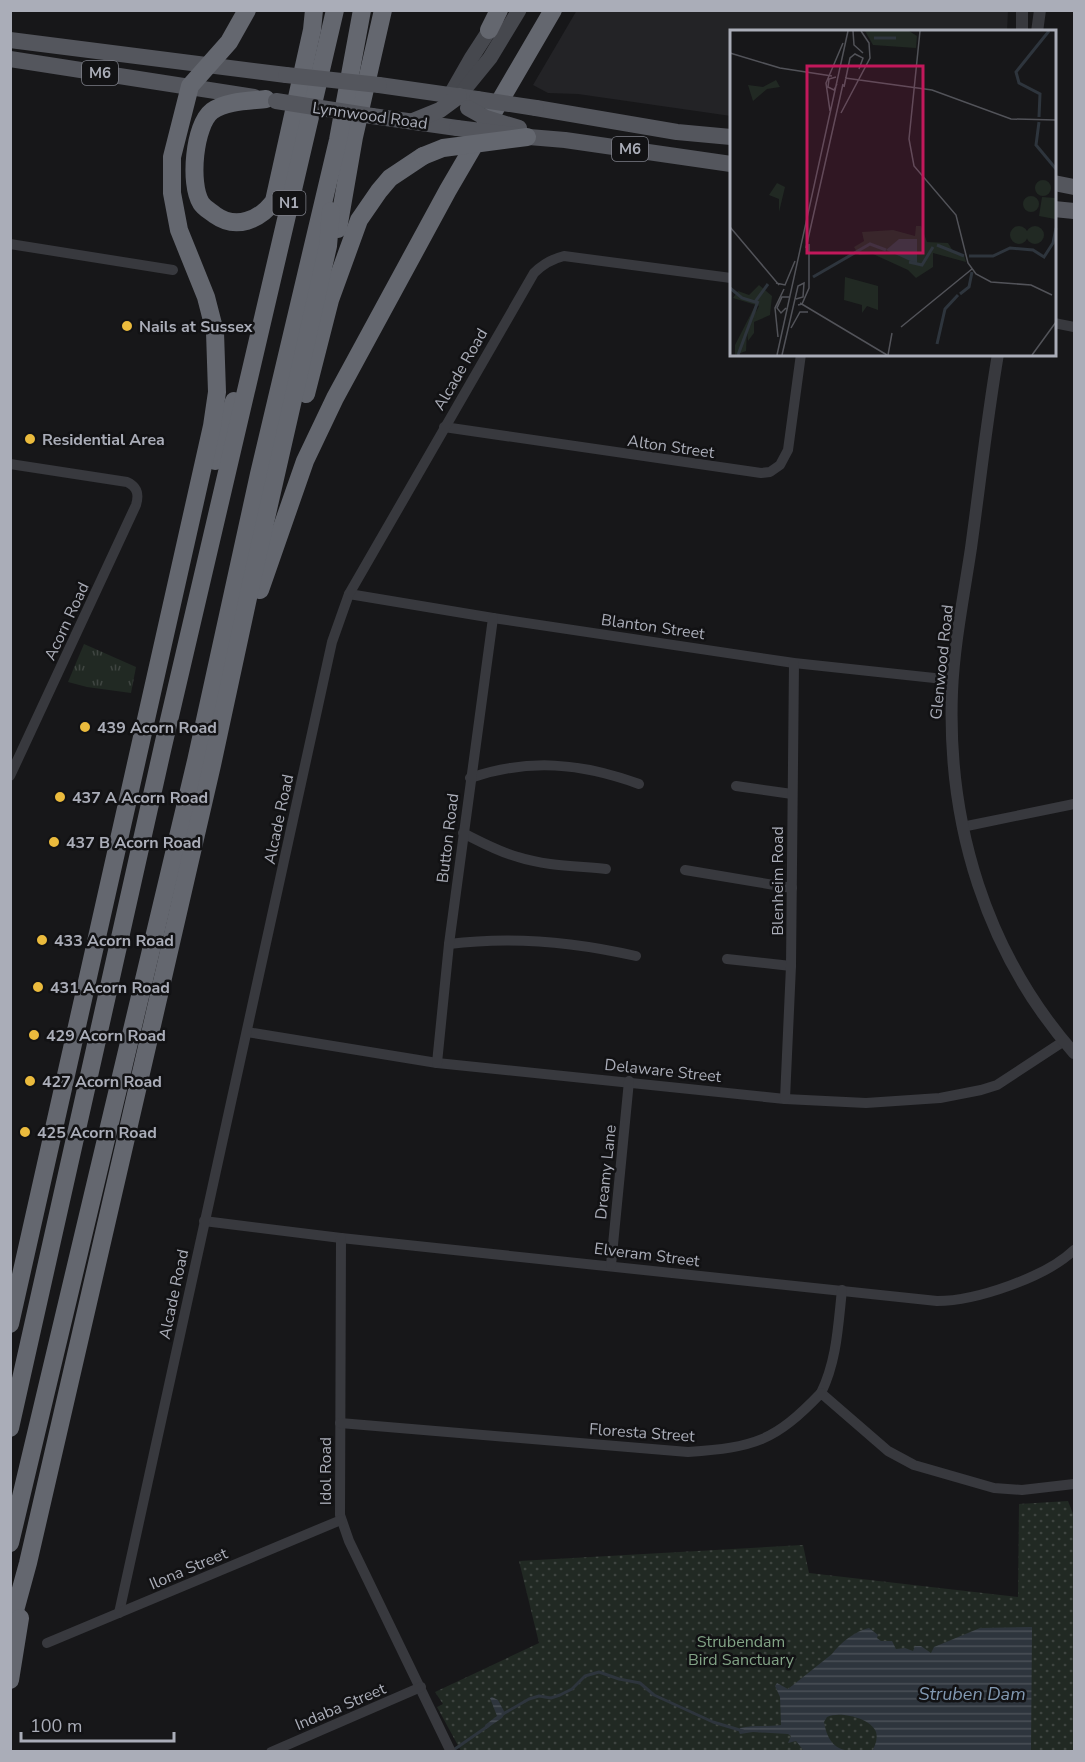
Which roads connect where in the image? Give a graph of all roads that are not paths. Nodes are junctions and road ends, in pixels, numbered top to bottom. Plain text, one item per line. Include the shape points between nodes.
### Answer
1 (247, 10) edge
2 (314, 10) edge
3 (335, 10) edge
4 (362, 10) edge
5 (383, 10) edge
6 (501, 10) edge
7 (519, 10) edge
8 (553, 10) edge
9 (1022, 10) edge
10 (1040, 10) edge
11 (489, 30) joint
12 (1022, 30) edge
13 (1037, 30) edge
14 (10, 40) edge
15 (10, 59) edge
16 (206, 66) junction
17 (190, 86) junction
18 (462, 99) junction
19 (271, 100) junction
20 (412, 122) junction
21 (677, 132) junction
22 (530, 136) junction
23 (730, 137) edge
24 (338, 140) junction
25 (730, 145) edge
26 (730, 164) edge
27 (1055, 183) edge
28 (1074, 187) edge
29 (1055, 208) edge
30 (1074, 211) edge
31 (10, 244) edge
32 (173, 270) dead end
33 (274, 272) junction
34 (730, 278) edge
35 (330, 300) junction
36 (1055, 323) edge
37 (1074, 327) edge
38 (801, 356) edge
39 (998, 356) edge
40 (444, 427) junction
41 (10, 464) edge
42 (251, 584) junction
43 (349, 594) junction
44 (171, 603) junction
45 (493, 618) junction
46 (794, 663) junction
47 (953, 680) junction
48 (212, 765) junction
49 (12, 769) edge
50 (470, 777) junction
51 (639, 784) dead end
52 (736, 786) dead end
53 (792, 794) junction
54 (1074, 804) edge
55 (962, 827) junction
56 (463, 833) junction
57 (606, 868) dead end
58 (685, 870) dead end
59 (792, 888) junction
60 (449, 944) junction
61 (636, 956) dead end
62 (727, 959) dead end
63 (791, 966) junction
64 (247, 1032) junction
65 (1064, 1041) junction
66 (1074, 1053) edge
67 (437, 1063) junction
68 (629, 1082) junction
69 (785, 1099) junction
70 (204, 1221) junction
71 (340, 1238) junction
72 (1074, 1250) edge
73 (611, 1265) junction
74 (842, 1290) junction
75 (10, 1324) edge
76 (821, 1393) junction
77 (340, 1423) junction
78 (10, 1428) edge
79 (1074, 1484) edge
80 (341, 1520) junction
81 (10, 1543) edge
82 (28, 1563) junction
83 (119, 1613) junction
84 (10, 1629) edge
85 (47, 1643) dead end
86 (10, 1680) edge
87 (421, 1688) junction
88 (271, 1752) edge
89 (451, 1752) edge

1 - 16 highway via 229,42
2 - 19 highway via 274,201 260,216 248,221 223,220 207,210 198,196 196,146 205,117 223,106
3 - 33 highway, N1
4 - 24 highway, N1
5 - 35 highway via 354,137
6 - 11 highway
7 - 18 main road
8 - 48 highway via 448,190 305,461 259,592
9 - 12 street
10 - 13 street
11 - 18 main road
14 - 16 main road, Lynnwood Road / M6
15 - 17 main road, Lynnwood Road / M6
16 - 17 highway
16 - 18 main road, Lynnwood Road / M6, bridge via 380,85
17 - 19 main road, Lynnwood Road / M6
17 - 44 highway via 172,157 172,193 179,230 211,312 217,351 217,392
18 - 20 main road
18 - 21 main road, Lynnwood Road / M6, bridge
18 - 22 main road, bridge via 486,118
19 - 20 main road, Lynnwood Road / M6, bridge
20 - 22 main road, Lynnwood Road / M6, bridge
21 - 23 main road, Lynnwood Road / M6
21 - 25 main road
22 - 26 main road, Lynnwood Road / M6
22 - 35 highway, bridge via 443,148 390,178 359,220
24 - 42 highway via 328,246
24 - 81 highway, N1 via 196,761
27 - 28 main road
29 - 30 main road
31 - 32 street
33 - 44 highway
33 - 78 highway, N1
34 - 40 street, Alcade Road via 578,257 548,261 534,273
35 - 42 highway
36 - 37 street
38 - 40 street, Alton Street via 788,450 780,465 761,473
39 - 47 street, Glenwood Road
40 - 43 street, Alcade Road
41 - 49 street, Acorn Road via 128,482 137,491 136,505
42 - 48 highway
43 - 45 street, Blanton Street
43 - 64 street, Alcade Road via 332,642
44 - 75 highway
45 - 46 street, Blanton Street
45 - 50 street, Button Road
46 - 47 street, Blanton Street
46 - 53 street, Blenheim Road
47 - 55 street, Glenwood Road via 951,738
48 - 82 highway
50 - 51 street via 528,765 557,765 618,776
50 - 56 street, Button Road
52 - 53 street
53 - 59 street, Blenheim Road
54 - 55 street
55 - 65 street, Glenwood Road via 976,882 1001,942
56 - 57 street via 520,858
56 - 60 street, Button Road
58 - 59 street
59 - 63 street, Blenheim Road
60 - 61 street via 555,942
60 - 67 street, Button Road
62 - 63 street
63 - 69 street, Blenheim Road
64 - 67 street, Delaware Street
64 - 70 street, Alcade Road
65 - 66 street, Glenwood Road
65 - 69 street, Delaware Street via 997,1085 981,1090 891,1102
67 - 68 street, Delaware Street
68 - 69 street, Delaware Street
68 - 73 street, Dreamy Lane
70 - 71 street, Elveram Street
70 - 83 street, Alcade Road
71 - 73 street, Elveram Street
71 - 77 street, Idol Road
72 - 74 street, Elveram Street via 1044,1271 964,1299 937,1301
73 - 74 street, Elveram Street
74 - 76 street via 835,1356
76 - 77 street, Floresta Street via 791,1422 767,1438 746,1445 688,1452
76 - 79 street via 888,1451 914,1465 1001,1489
77 - 80 street, Idol Road
80 - 83 street, Ilona Street
80 - 87 street, Idol Road
82 - 84 highway
82 - 86 highway
83 - 85 street, Ilona Street
87 - 88 street, Indaba Street
87 - 89 street, Idol Road

